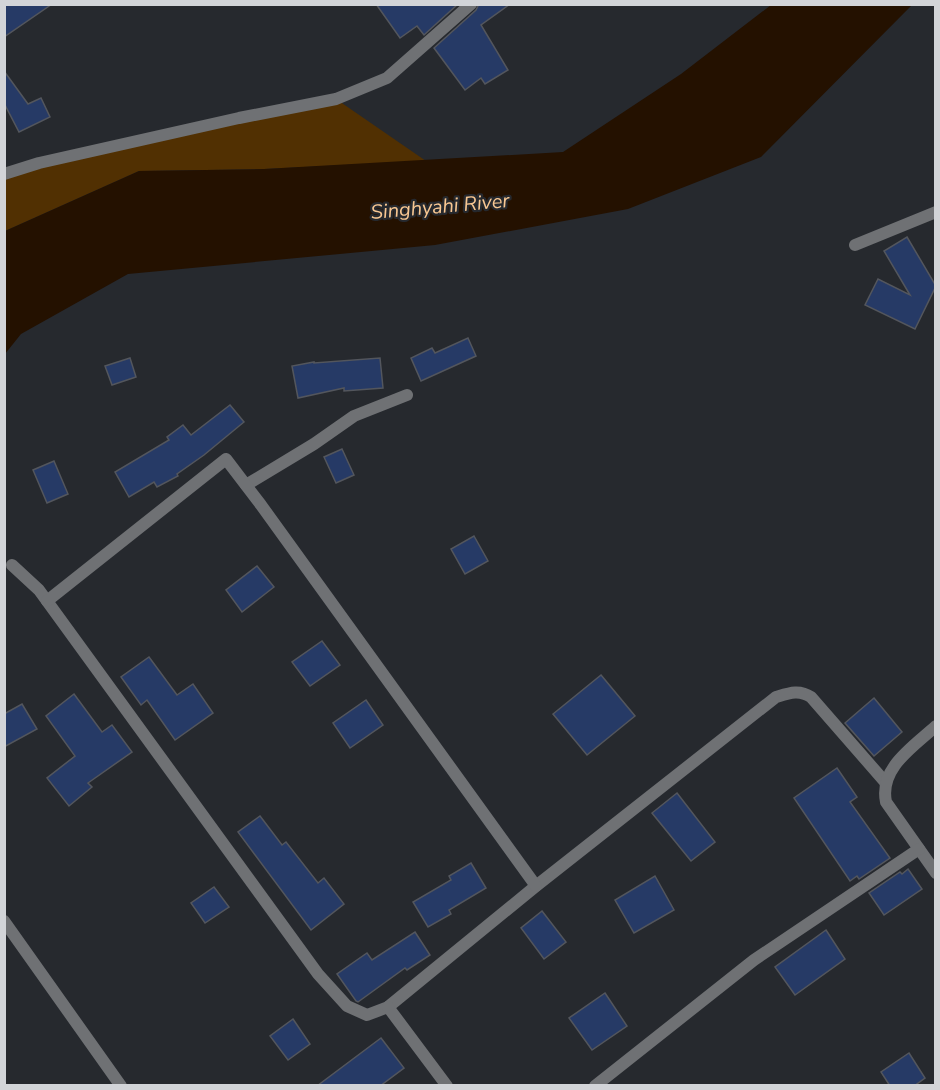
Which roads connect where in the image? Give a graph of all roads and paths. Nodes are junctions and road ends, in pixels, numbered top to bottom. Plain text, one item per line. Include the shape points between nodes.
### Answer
1 (471, 4) edge
2 (4, 174) edge
3 (936, 212) edge
4 (855, 245) dead end
5 (407, 394) dead end
6 (246, 485) junction
7 (12, 565) dead end
8 (47, 601) junction
9 (936, 726) edge
10 (885, 783) junction
11 (919, 849) junction
12 (936, 873) edge
13 (536, 886) junction
14 (4, 921) edge
15 (388, 1007) junction
16 (121, 1086) edge
17 (447, 1086) edge
18 (595, 1086) edge

1 - 2 street via 387,78 336,99 50,160
3 - 4 street
5 - 6 street via 354,416
6 - 8 street via 226,459
6 - 13 street
7 - 8 street
8 - 15 street via 318,974 347,1006 367,1015
9 - 10 street via 897,761
10 - 11 street via 886,802
10 - 13 street via 811,697 804,692 776,697
11 - 12 street
11 - 18 street via 754,960
13 - 15 street
14 - 16 street
15 - 17 street

